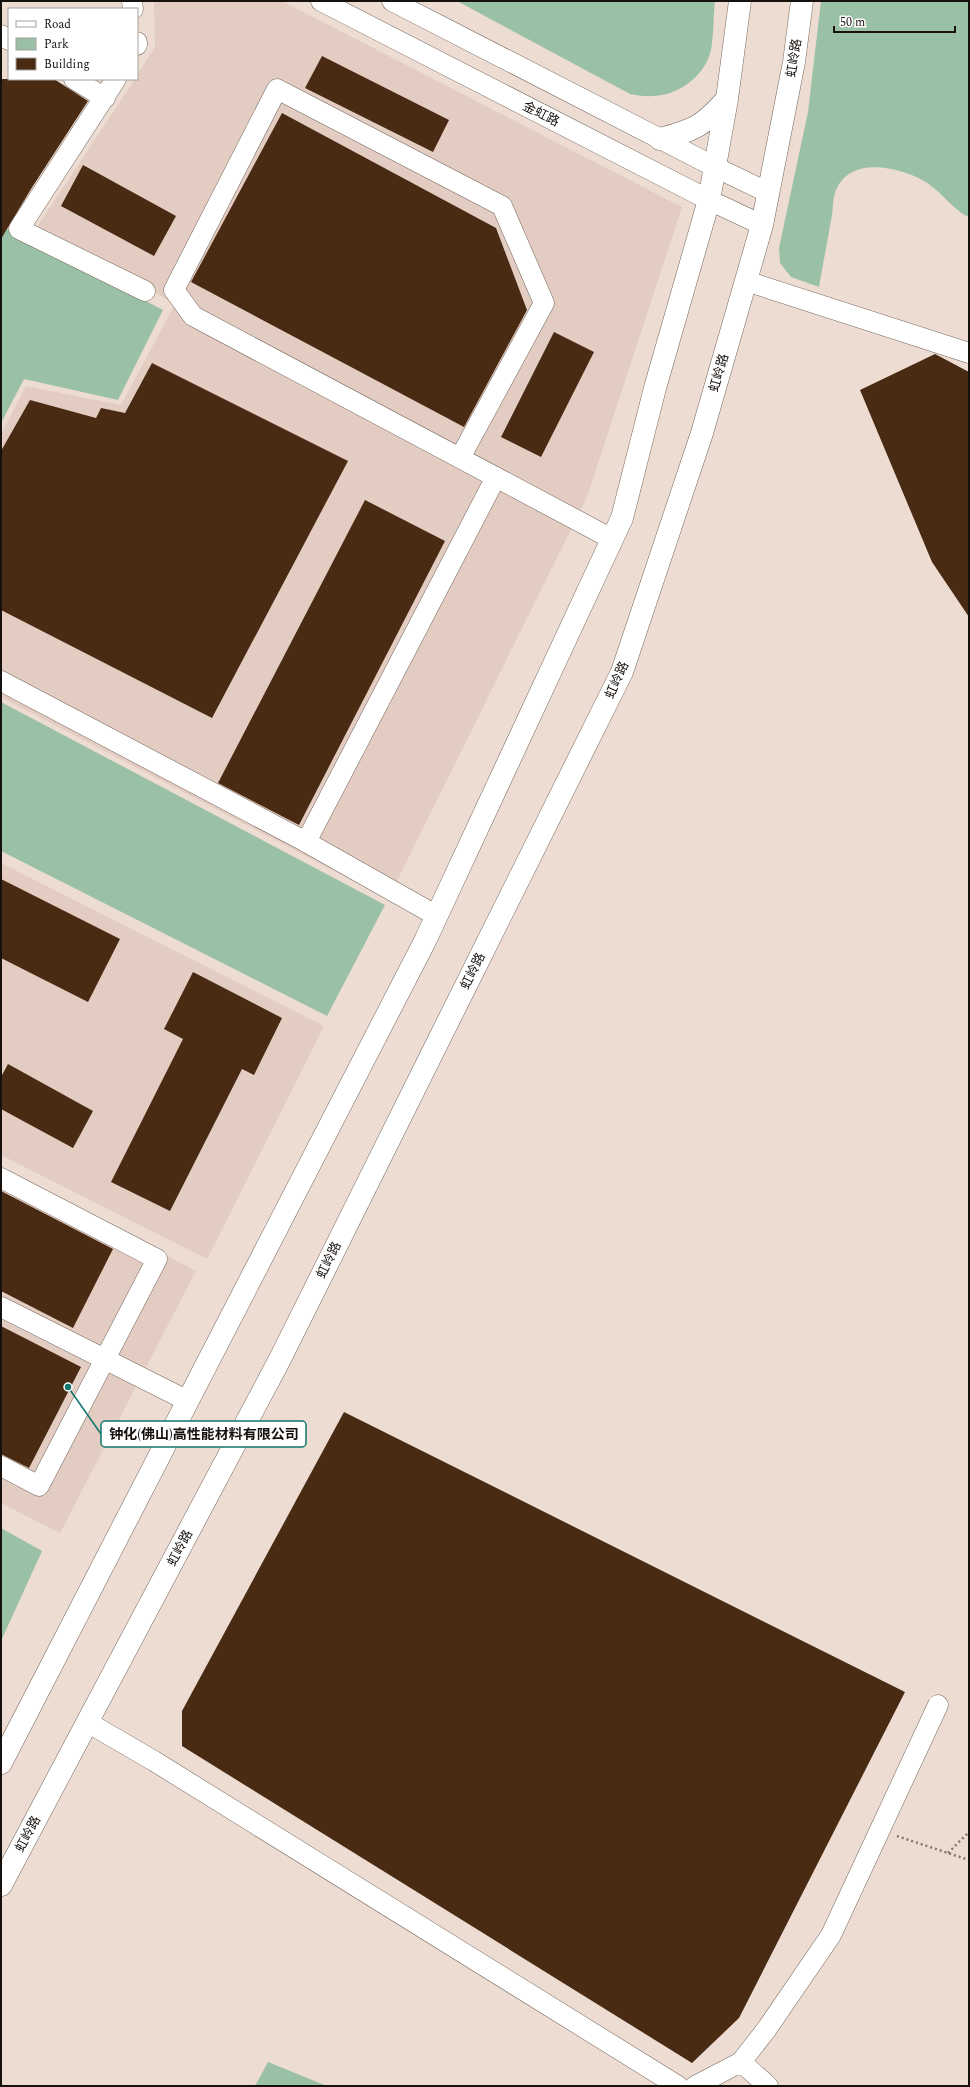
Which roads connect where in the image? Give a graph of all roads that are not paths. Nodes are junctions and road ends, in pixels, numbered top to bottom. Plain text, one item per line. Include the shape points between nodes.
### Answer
1 (321, 1) edge
2 (392, 1) edge
3 (740, 1) edge
4 (802, 1) edge
5 (76, 80) edge
6 (115, 80) edge
7 (105, 98) junction
8 (727, 99) junction
9 (660, 139) junction
10 (716, 167) junction
11 (769, 192) junction
12 (709, 200) junction
13 (762, 225) junction
14 (746, 280) junction
15 (145, 291) dead end
16 (969, 353) edge
17 (460, 458) junction
18 (496, 477) junction
19 (612, 539) junction
20 (1, 681) edge
21 (306, 842) junction
22 (437, 916) junction
23 (1, 1178) edge
24 (1, 1307) edge
25 (105, 1359) junction
26 (188, 1401) junction
27 (1, 1466) edge
28 (938, 1706) dead end
29 (87, 1722) junction
30 (1, 1763) edge
31 (1, 1886) edge
32 (741, 2062) junction
33 (678, 2086) edge
34 (695, 2086) edge
35 (768, 2086) edge

1 - 12 street, 金虹路
2 - 9 street
3 - 8 main road
4 - 11 main road, 虹岭路 via 794,62
5 - 7 street
6 - 7 street
7 - 15 street via 20,229
8 - 9 main road via 709,119 689,132
8 - 10 main road
9 - 10 street
10 - 11 street
10 - 12 main road
11 - 13 main road, 虹岭路
12 - 13 street, 金虹路
12 - 19 main road via 655,388 622,518
13 - 14 main road, 虹岭路
14 - 16 street
14 - 29 main road, 虹岭路 via 702,433 622,672 280,1359
17 - 17 street via 193,316 174,290 277,89 502,206 544,303
17 - 18 street
18 - 19 street
18 - 21 street
19 - 22 main road
20 - 21 street
21 - 22 street
22 - 26 main road
23 - 25 street via 157,1259
24 - 25 street
25 - 26 street
25 - 27 street via 39,1486
26 - 30 main road
28 - 32 street via 831,1935
29 - 31 main road, 虹岭路
29 - 33 street
32 - 34 street
32 - 35 street

